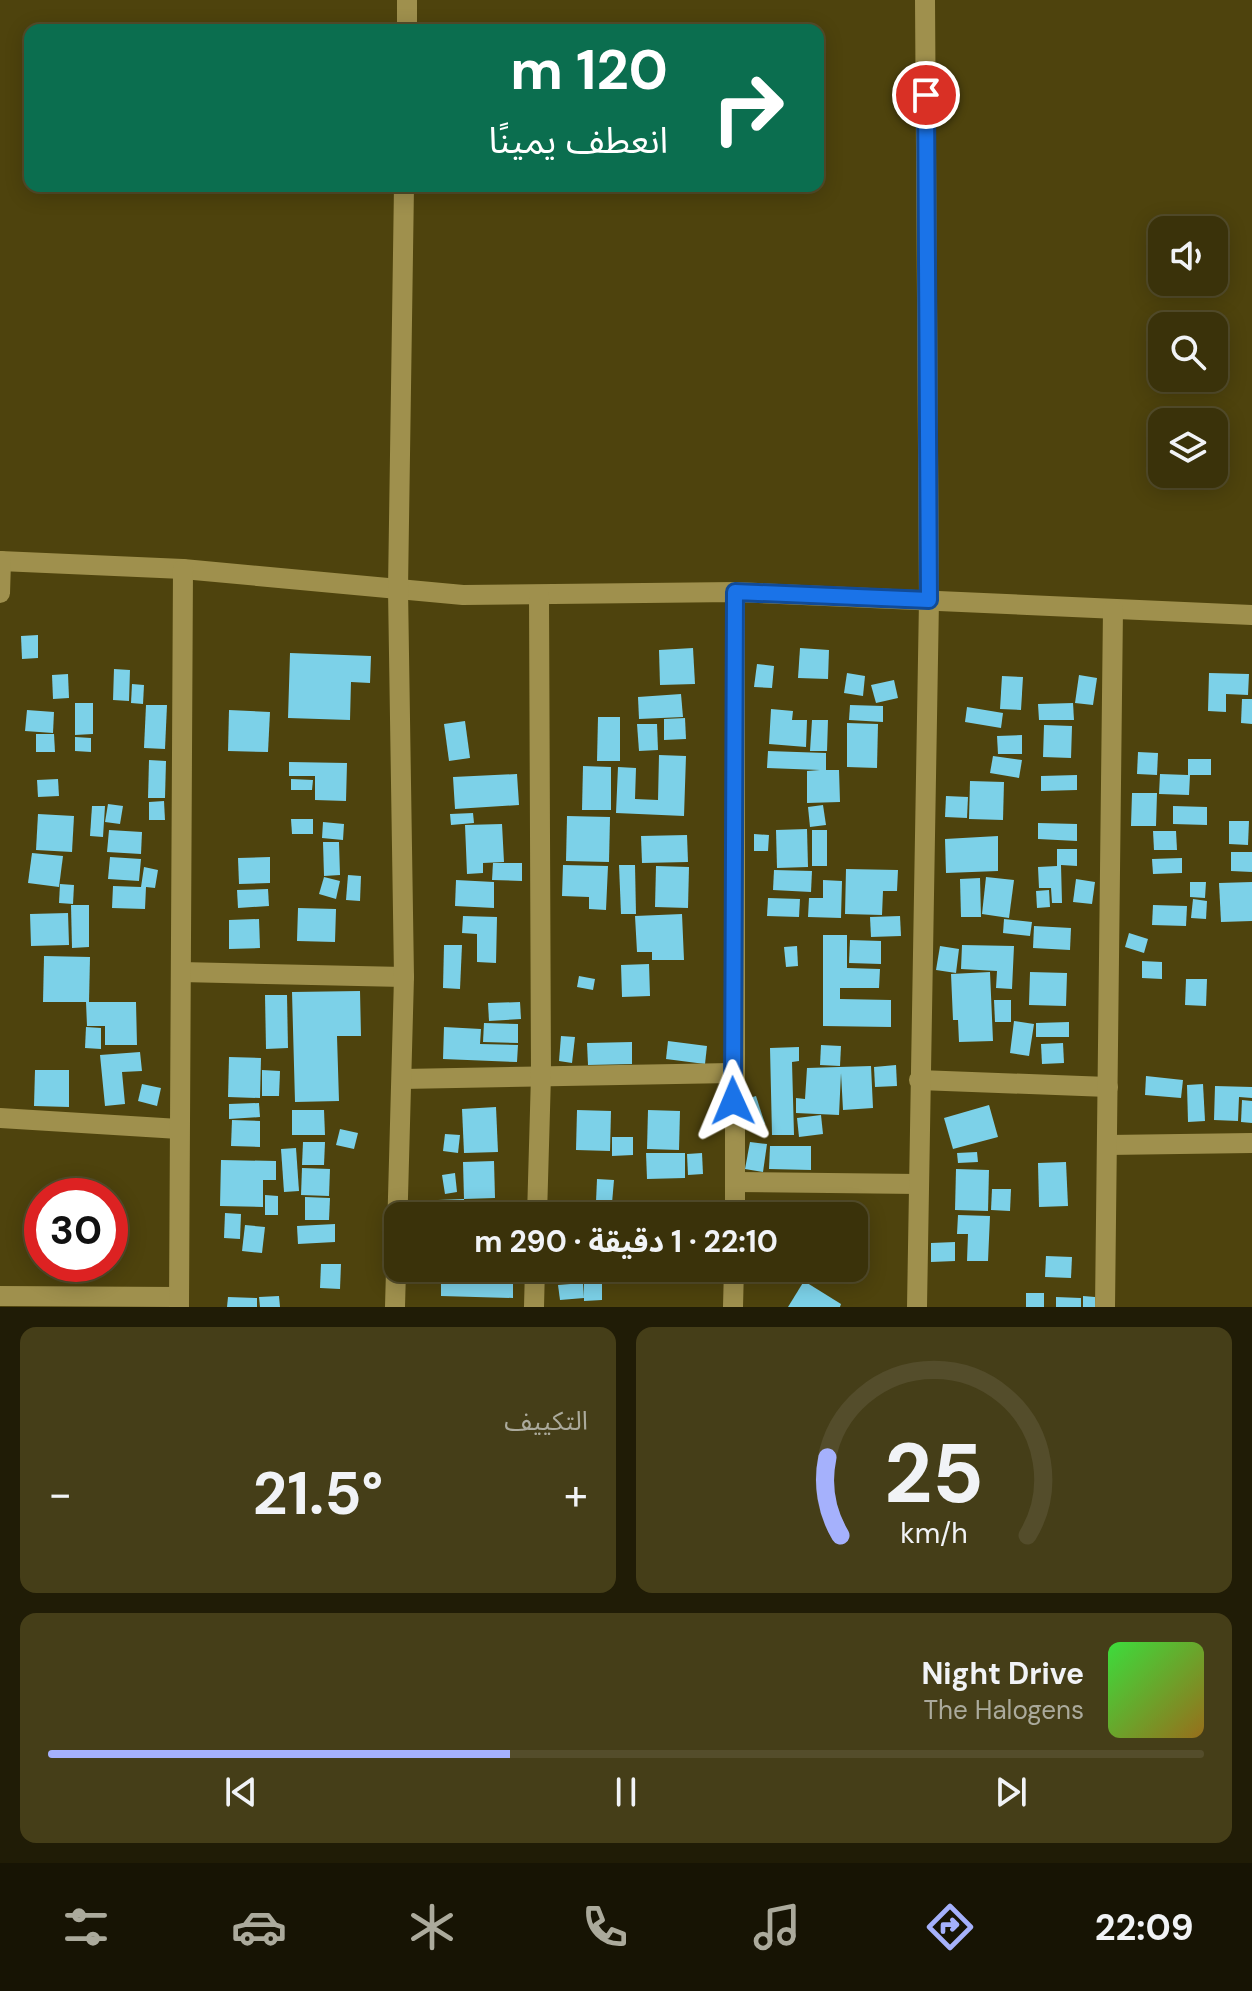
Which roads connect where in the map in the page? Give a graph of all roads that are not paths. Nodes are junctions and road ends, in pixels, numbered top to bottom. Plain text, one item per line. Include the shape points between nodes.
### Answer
1 (407, 0) edge
2 (925, 0) edge
3 (407, 24) edge
4 (404, 192) edge
5 (0, 561) edge
6 (183, 569) junction
7 (398, 589) junction
8 (735, 592) junction
9 (0, 593) edge
10 (539, 596) junction
11 (929, 600) junction
12 (1113, 609) junction
13 (1252, 615) edge
14 (181, 972) junction
15 (404, 977) junction
16 (732, 1073) junction
17 (541, 1075) junction
18 (402, 1079) junction
19 (919, 1080) junction
20 (1108, 1087) junction
21 (0, 1118) edge
22 (179, 1129) junction
23 (1252, 1143) edge
24 (1108, 1145) junction
25 (735, 1182) junction
26 (918, 1184) junction
27 (537, 1202) edge
28 (735, 1202) edge
29 (535, 1282) edge
30 (734, 1282) edge
31 (0, 1296) edge
32 (179, 1302) edge
33 (395, 1307) edge
34 (534, 1307) edge
35 (733, 1307) edge
36 (917, 1307) edge
37 (1105, 1307) edge

1 - 3 street
2 - 11 street
4 - 7 street
5 - 6 street
5 - 9 street
6 - 7 street
6 - 14 street
7 - 10 street
7 - 15 street
8 - 10 street
8 - 11 street
8 - 16 street
10 - 17 street
11 - 12 street
11 - 19 street
12 - 13 street
12 - 20 street
14 - 15 street
14 - 22 street
15 - 18 street
16 - 17 street
16 - 25 street
17 - 18 street
17 - 27 street
18 - 33 street
19 - 20 street
19 - 26 street
20 - 24 street
21 - 22 street
22 - 32 street
23 - 24 street
24 - 37 street
25 - 26 street
25 - 28 street
26 - 36 street
29 - 34 street
30 - 35 street
31 - 32 street

